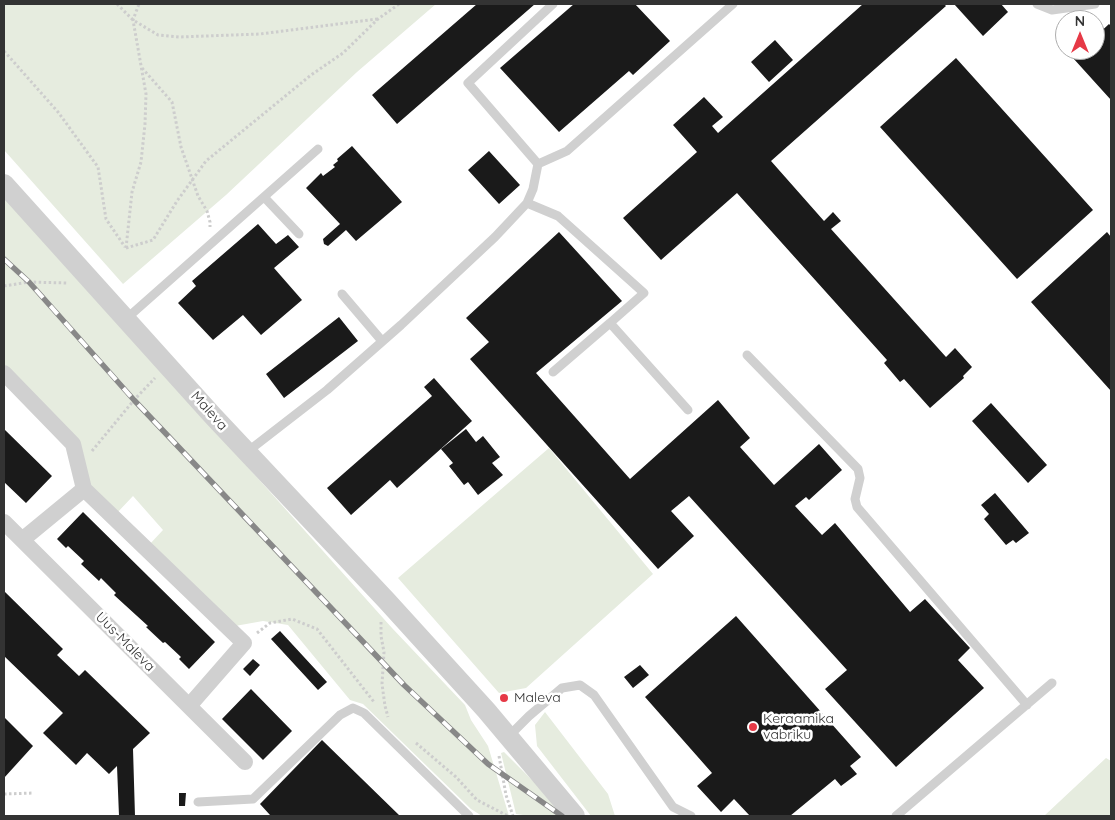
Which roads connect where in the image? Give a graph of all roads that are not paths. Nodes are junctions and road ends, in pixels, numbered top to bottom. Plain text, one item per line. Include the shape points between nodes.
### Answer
1 (553, 4) edge
2 (733, 4) edge
3 (1037, 4) edge
4 (1095, 4) edge
5 (318, 149) dead end
6 (538, 164) junction
7 (4, 184) edge
8 (264, 197) junction
9 (527, 203) junction
10 (299, 234) dead end
11 (342, 294) dead end
12 (126, 319) junction
13 (610, 323) junction
14 (382, 341) junction
15 (747, 355) dead end
16 (553, 372) dead end
17 (4, 373) edge
18 (688, 410) dead end
19 (247, 452) junction
20 (84, 489) junction
21 (4, 522) edge
22 (22, 540) junction
23 (1052, 683) dead end
24 (1027, 705) junction
25 (189, 706) junction
26 (509, 736) junction
27 (245, 762) dead end
28 (198, 802) dead end
29 (469, 816) edge
30 (575, 816) edge
31 (691, 816) edge
32 (896, 816) edge

1 - 6 lane via 468,83
2 - 6 lane via 567,151
3 - 4 lane via 1052,10
5 - 8 lane
6 - 9 lane
7 - 12 street, Maleva
8 - 10 lane
8 - 12 lane
9 - 13 lane via 558,216 644,293
9 - 14 lane via 495,237
11 - 14 lane
12 - 19 street, Maleva
13 - 16 lane
13 - 18 lane
14 - 19 lane via 327,390
15 - 24 lane via 858,469 857,507
17 - 20 street via 73,444
19 - 26 street, Maleva
20 - 22 street
20 - 25 street via 244,643
21 - 22 street, Uus-Maleva
22 - 25 street, Uus-Maleva
23 - 24 lane
24 - 32 lane
25 - 27 street, Uus-Maleva
26 - 30 street, Maleva
26 - 31 lane via 562,688 580,685 594,695 673,807
28 - 29 lane via 253,799 340,715 353,708 364,713

